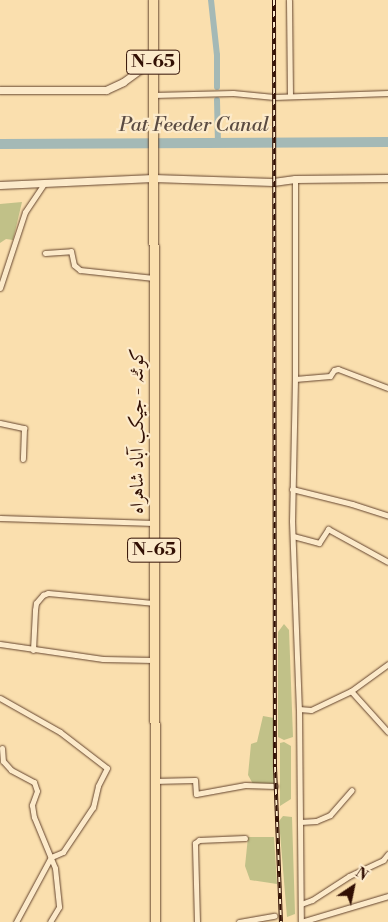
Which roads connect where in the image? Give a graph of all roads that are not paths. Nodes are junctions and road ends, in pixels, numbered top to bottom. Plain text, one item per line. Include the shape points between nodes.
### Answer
1 (153, 0) edge
2 (289, 0) edge
3 (154, 60) junction
4 (0, 90) edge
5 (388, 93) edge
6 (153, 96) junction
7 (290, 96) junction
8 (153, 178) junction
9 (388, 178) edge
10 (295, 179) junction
11 (0, 185) edge
12 (44, 185) junction
13 (45, 253) dead end
14 (155, 279) junction
15 (0, 288) edge
16 (295, 379) junction
17 (388, 388) edge
18 (0, 423) edge
19 (23, 459) dead end
20 (292, 489) junction
21 (388, 516) edge
22 (0, 518) edge
23 (154, 523) junction
24 (293, 536) junction
25 (388, 562) edge
26 (153, 603) junction
27 (0, 644) edge
28 (33, 650) junction
29 (153, 660) junction
30 (388, 664) edge
31 (351, 691) junction
32 (0, 698) edge
33 (299, 709) junction
34 (388, 732) edge
35 (2, 748) dead end
36 (153, 781) junction
37 (275, 786) dead end
38 (352, 790) dead end
39 (300, 822) junction
40 (245, 838) dead end
41 (388, 854) edge
42 (51, 857) junction
43 (388, 896) edge
44 (302, 904) junction
45 (274, 916) dead end
46 (16, 922) edge
47 (50, 922) edge
48 (154, 922) edge
49 (197, 922) edge
50 (239, 922) edge
51 (301, 922) edge

1 - 3 highway, کوئٹہ - جیکب آباد شاہراہ / N-65
2 - 7 street
3 - 4 street via 106,90
3 - 6 highway, کوئٹہ - جیکب آباد شاہراہ / N-65
5 - 7 street
6 - 7 street via 234,93
6 - 8 highway, کوئٹہ - جیکب آباد شاہراہ / N-65
8 - 10 street via 273,182
8 - 12 street
8 - 14 highway, کوئٹہ - جیکب آباد شاہراہ / N-65
9 - 10 street
10 - 16 street
11 - 12 street
12 - 15 street via 25,212
13 - 14 street via 71,252 74,265 80,270
14 - 23 highway, کوئٹہ - جیکب آباد شاہراہ / N-65
16 - 17 street via 330,376 338,369
16 - 20 street
18 - 19 street via 24,428
20 - 21 street
20 - 24 street
22 - 23 street
23 - 26 highway, کوئٹہ - جیکب آباد شاہراہ / N-65
24 - 25 street via 319,543 328,529
24 - 33 street
26 - 28 street via 48,593 36,603
26 - 29 highway, کوئٹہ - جیکب آباد شاہراہ / N-65
27 - 28 street
28 - 29 street via 103,659
29 - 36 highway, کوئٹہ - جیکب آباد شاہراہ / N-65
30 - 31 street
31 - 33 street via 310,710
31 - 34 street
32 - 42 street via 60,732 107,768 93,807 63,852
33 - 39 street
35 - 42 street via 3,761 11,770 34,782 37,791 32,805 34,818
36 - 37 street via 195,780 196,794 245,785
36 - 48 highway, کوئٹہ - جیکب آباد شاہراہ / N-65
38 - 39 street via 330,815 316,822
39 - 44 street
40 - 49 street via 195,843
41 - 44 street via 383,860
42 - 46 street
42 - 47 street via 59,906
43 - 51 street
44 - 51 street
45 - 50 street

